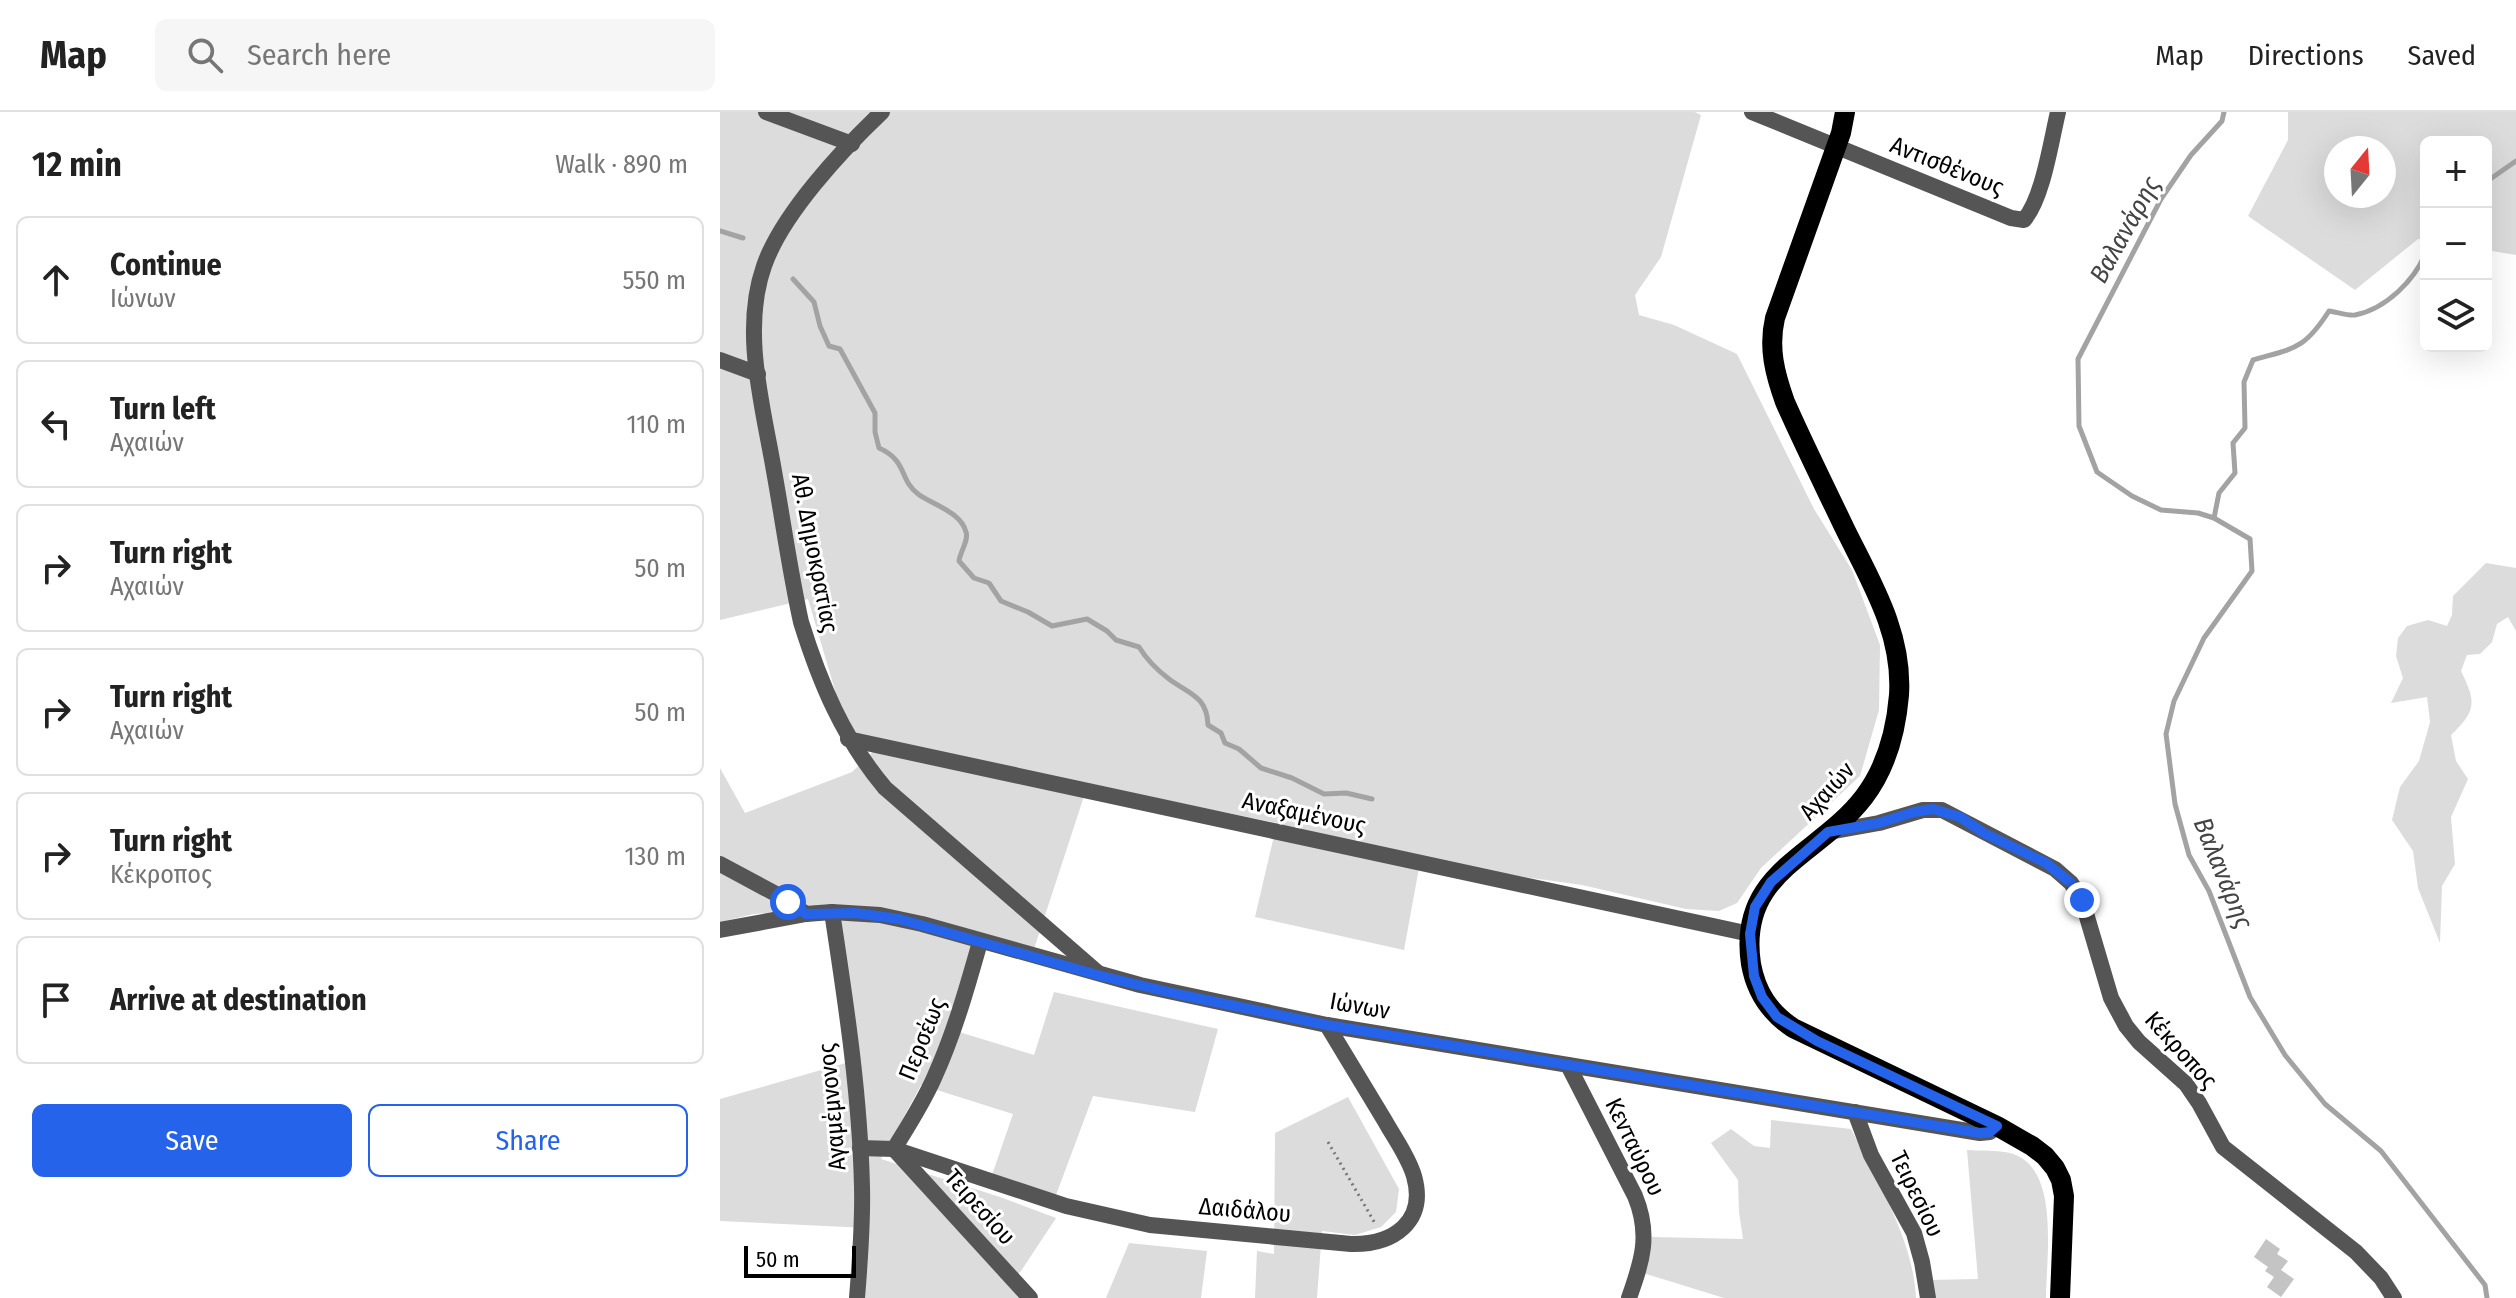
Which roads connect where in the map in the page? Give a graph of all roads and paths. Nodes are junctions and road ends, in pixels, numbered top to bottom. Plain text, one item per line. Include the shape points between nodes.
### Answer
1 (766, 112) edge
2 (882, 112) edge
3 (1752, 112) edge
4 (1845, 112) edge
5 (2058, 112) edge
6 (852, 144) junction
7 (1836, 146) junction
8 (720, 360) edge
9 (758, 374) junction
10 (848, 739) junction
11 (1828, 832) junction
12 (720, 864) edge
13 (832, 912) junction
14 (806, 914) junction
15 (720, 930) edge
16 (1750, 934) junction
17 (980, 942) junction
18 (1101, 976) junction
19 (1327, 1025) junction
20 (1568, 1065) junction
21 (1855, 1112) junction
22 (1997, 1126) junction
23 (1328, 1142) dead end
24 (860, 1148) junction
25 (894, 1149) junction
26 (1376, 1242) junction
27 (857, 1298) edge
28 (1030, 1298) edge
29 (1629, 1298) edge
30 (1928, 1298) edge
31 (2060, 1298) edge
32 (2394, 1298) edge

1 - 6 street
2 - 6 street, Αθ. Δημοκρατίας
3 - 7 street
4 - 7 main road, Αχαιών
5 - 7 street, Αντισθένους via 2037,196 2024,220
6 - 9 street, Αθ. Δημοκρατίας via 808,194 767,258 754,307
7 - 11 main road, Αχαιών via 1778,306 1772,356 1785,402 1889,621 1899,692 1895,728 1882,767 1863,798
8 - 9 street
9 - 10 street, Αθ. Δημοκρατίας via 801,622 821,683
10 - 16 street, Αναξαμένους
10 - 18 street, Αθ. Δημοκρατίας via 893,796
11 - 16 main road, Αχαιών via 1765,888 1752,914
11 - 32 street, Κέκροπος via 1942,810 2063,875 2082,900 2111,998 2126,1026 2186,1084 2223,1147 2356,1252
12 - 14 street
13 - 14 street, Ιώνων
13 - 17 street, Ιώνων via 899,919
13 - 24 street, Αγαμέμνονος
14 - 15 street, Ιώνων
16 - 22 main road, Αχαιών via 1757,987 1782,1020
17 - 18 street, Ιώνων
17 - 25 street, Περσέως via 940,1065
18 - 19 street, Ιώνων
19 - 20 street, Ιώνων
19 - 26 street via 1405,1155 1416,1183 1408,1222 1399,1233
20 - 21 street, Ιώνων
20 - 29 street, Κενταύρου via 1642,1216 1643,1252
21 - 22 street, Ιώνων via 1980,1133
21 - 30 street, Τειρεσίου via 1871,1155 1914,1233
22 - 31 main road, Αχαιών via 2045,1156 2061,1180
23 - 26 path via 1376,1224
24 - 25 street, Δαιδάλου
24 - 27 street, Αγαμέμνονος
25 - 26 street, Δαιδάλου via 1066,1206 1150,1225
25 - 28 street, Τειρεσίου

